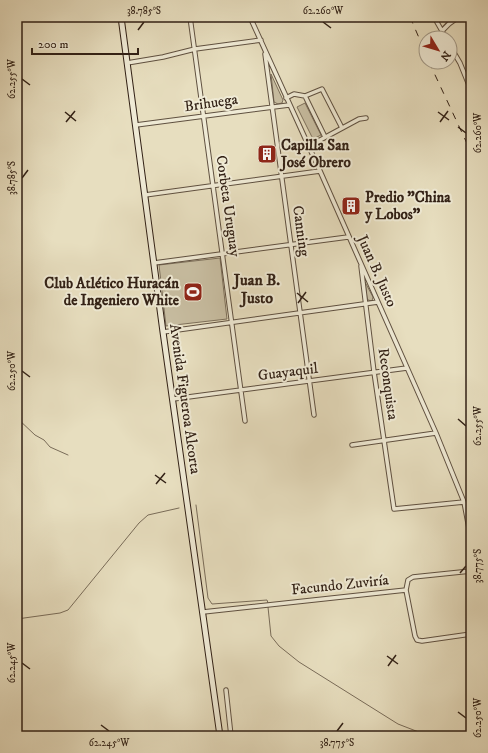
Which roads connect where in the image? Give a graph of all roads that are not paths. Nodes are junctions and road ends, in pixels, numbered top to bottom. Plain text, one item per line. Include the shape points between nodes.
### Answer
1 (121, 17) edge
2 (190, 17) edge
3 (250, 17) edge
4 (434, 17) edge
5 (461, 17) edge
6 (441, 30) edge
7 (443, 30) edge
8 (260, 40) junction
9 (195, 49) junction
10 (265, 49) junction
11 (458, 60) edge
12 (127, 63) junction
13 (471, 90) edge
14 (305, 96) junction
15 (286, 98) junction
16 (289, 105) junction
17 (272, 107) junction
18 (204, 116) junction
19 (366, 118) dead end
20 (136, 125) junction
21 (342, 128) junction
22 (325, 137) junction
23 (308, 146) junction
24 (320, 171) junction
25 (282, 176) junction
26 (212, 185) junction
27 (145, 195) junction
28 (348, 237) junction
29 (291, 244) junction
30 (222, 254) junction
31 (154, 262) junction
32 (360, 262) junction
33 (378, 302) junction
34 (365, 304) junction
35 (300, 312) junction
36 (231, 322) junction
37 (163, 332) junction
38 (407, 368) junction
39 (374, 372) junction
40 (309, 381) junction
41 (241, 390) junction
42 (173, 399) junction
43 (314, 415) dead end
44 (245, 422) dead end
45 (436, 434) junction
46 (384, 440) junction
47 (352, 445) dead end
48 (464, 502) junction
49 (471, 539) edge
50 (471, 571) edge
51 (406, 590) junction
52 (203, 612) junction
53 (471, 634) edge
54 (226, 690) dead end
55 (220, 736) edge
56 (231, 736) edge

1 - 12 main road, Avenida Figueroa Alcorta
2 - 9 street, Corbeta Uruguay
3 - 8 street, Juan B. Justo
4 - 6 street
5 - 7 street via 454,19
8 - 9 street
8 - 10 street, Juan B. Justo
9 - 12 street
9 - 18 street, Corbeta Uruguay
10 - 15 street, Juan B. Justo
10 - 17 street, Canning
11 - 13 street
12 - 20 main road, Avenida Figueroa Alcorta
14 - 15 street via 294,94
14 - 21 street via 322,88
14 - 22 street
15 - 16 street, Juan B. Justo
16 - 17 street, Brihuega
16 - 23 street, Juan B. Justo
17 - 18 street, Brihuega
17 - 25 street, Canning
18 - 20 street, Brihuega
18 - 26 street, Corbeta Uruguay
19 - 21 street
20 - 27 main road, Avenida Figueroa Alcorta
21 - 22 street
22 - 23 street
23 - 24 street, Juan B. Justo
24 - 25 street
24 - 28 street, Juan B. Justo
25 - 26 street
25 - 29 street, Canning
26 - 27 street
26 - 30 street, Corbeta Uruguay
27 - 31 main road, Avenida Figueroa Alcorta
28 - 29 street
28 - 32 street, Juan B. Justo
29 - 30 street
29 - 35 street, Canning
30 - 31 street
30 - 36 street, Corbeta Uruguay
31 - 37 main road, Avenida Figueroa Alcorta
32 - 33 street, Juan B. Justo
32 - 34 street, Reconquista
33 - 34 street
33 - 38 street, Juan B. Justo
34 - 35 street
34 - 39 street, Reconquista
35 - 36 street
35 - 40 street, Canning
36 - 37 street
36 - 41 street, Corbeta Uruguay
37 - 42 main road, Avenida Figueroa Alcorta
38 - 39 street, Guayaquil
38 - 45 street, Juan B. Justo
39 - 40 street, Guayaquil
39 - 46 street, Reconquista
40 - 41 street, Guayaquil
40 - 43 street, Canning
41 - 42 street, Guayaquil
41 - 44 street, Corbeta Uruguay
42 - 52 main road, Avenida Figueroa Alcorta
45 - 46 street
45 - 48 street, Juan B. Justo
46 - 47 street
46 - 48 street, Reconquista via 394,509
48 - 49 street, Juan B. Justo
50 - 51 street, Facundo Zuviría via 412,577 408,580
51 - 52 street, Facundo Zuviría
51 - 53 street via 417,640
52 - 55 main road, Avenida Figueroa Alcorta
54 - 56 street

